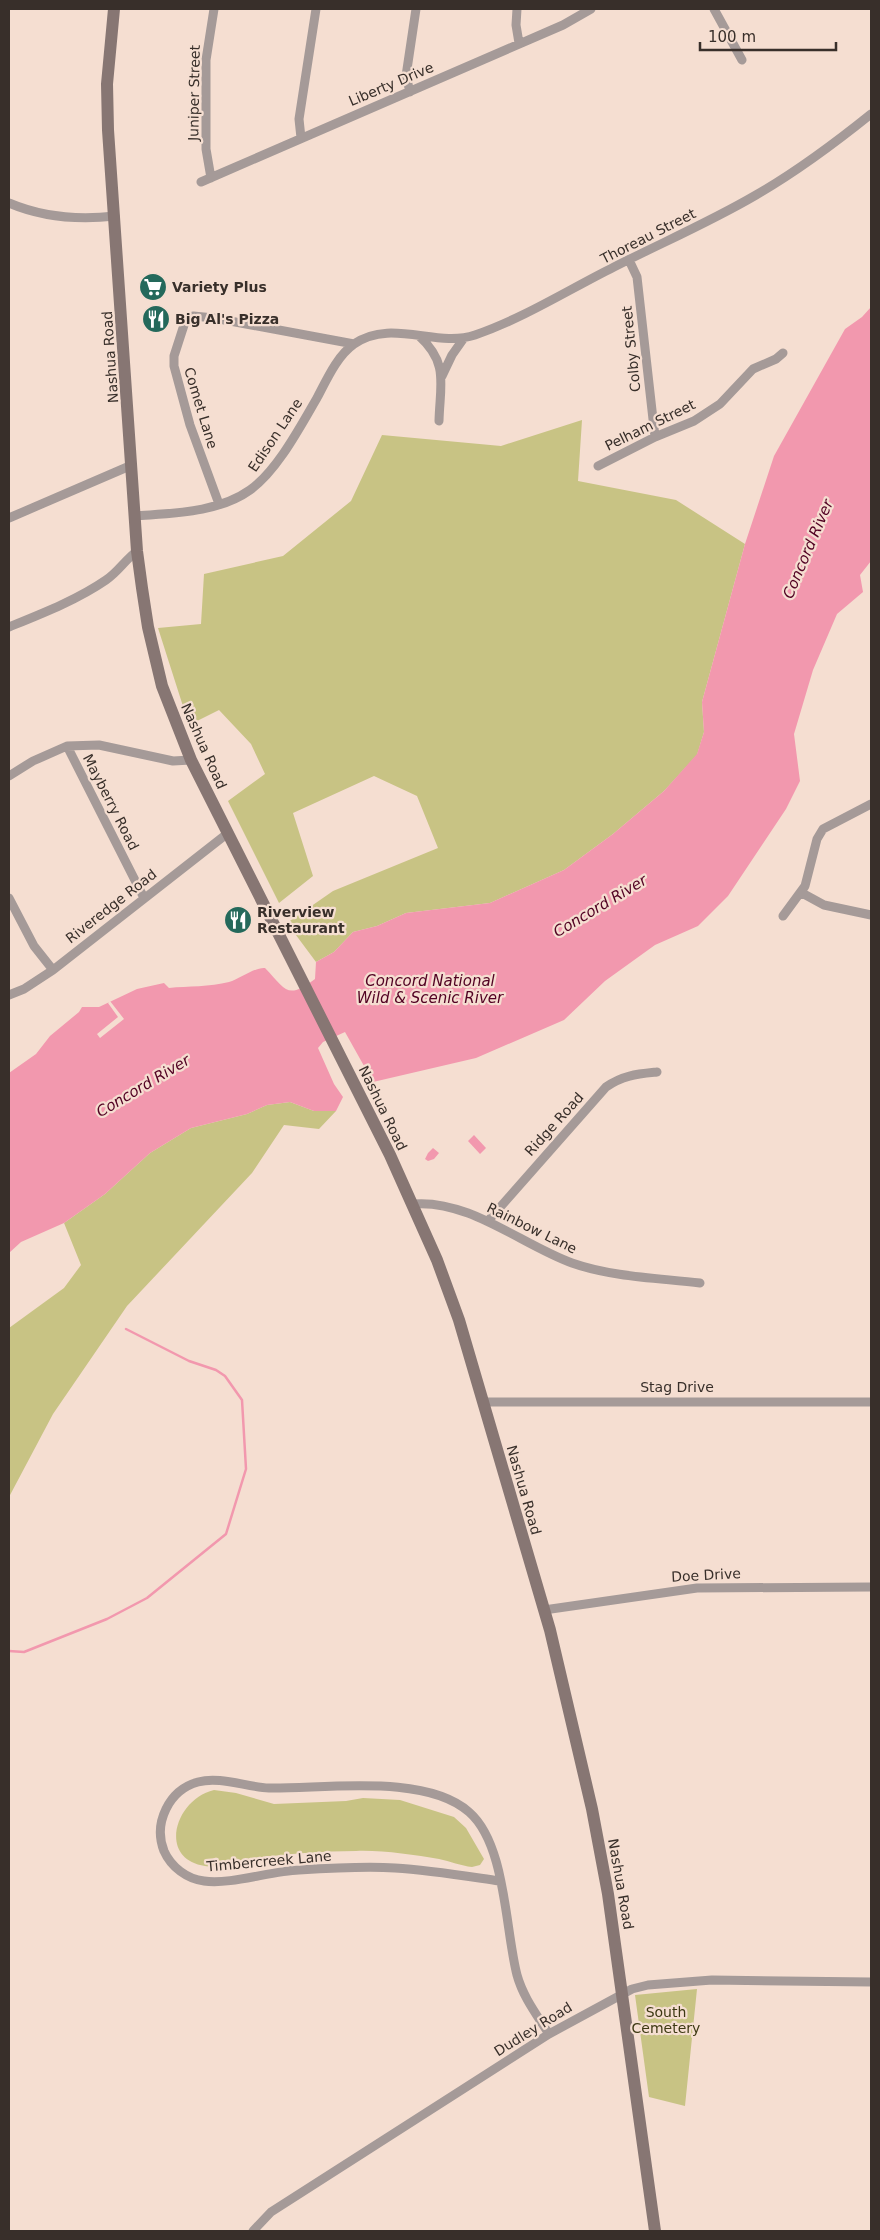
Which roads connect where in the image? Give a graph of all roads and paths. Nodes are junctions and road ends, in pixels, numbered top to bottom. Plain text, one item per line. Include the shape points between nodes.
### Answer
1 (114, 9) edge
2 (214, 9) edge
3 (316, 9) edge
4 (416, 9) edge
5 (518, 9) edge
6 (591, 9) edge
7 (714, 9) edge
8 (519, 43) junction
9 (742, 60) dead end
10 (410, 92) junction
11 (871, 114) edge
12 (301, 138) junction
13 (211, 178) junction
14 (202, 182) dead end
15 (9, 203) edge
16 (115, 216) junction
17 (629, 260) junction
18 (418, 336) junction
19 (464, 338) junction
20 (354, 344) junction
21 (783, 353) dead end
22 (442, 376) junction
23 (439, 421) dead end
24 (655, 437) junction
25 (132, 465) junction
26 (598, 466) dead end
27 (219, 504) junction
28 (135, 516) junction
29 (9, 518) edge
30 (137, 551) junction
31 (9, 628) edge
32 (67, 746) junction
33 (191, 760) junction
34 (9, 776) edge
35 (871, 804) edge
36 (228, 833) junction
37 (802, 893) junction
38 (9, 898) edge
39 (144, 898) junction
40 (871, 915) edge
41 (783, 916) dead end
42 (53, 970) junction
43 (9, 995) edge
44 (657, 1072) dead end
45 (413, 1204) junction
46 (488, 1221) junction
47 (700, 1284) dead end
48 (483, 1402) junction
49 (871, 1402) edge
50 (871, 1586) edge
51 (544, 1610) junction
52 (499, 1881) junction
53 (871, 1982) edge
54 (622, 1993) junction
55 (549, 2034) junction
56 (253, 2231) edge
57 (655, 2231) edge

1 - 16 main road, Nashua Road via 107,84
2 - 13 street, Juniper Street via 206,60 206,149
3 - 12 street via 299,119
4 - 10 street via 406,76
5 - 8 street
6 - 8 street, Liberty Drive via 563,25
7 - 9 street
8 - 10 street, Liberty Drive
10 - 12 street, Liberty Drive
11 - 17 street, Thoreau Street via 757,194
12 - 13 street, Liberty Drive
13 - 14 street, Liberty Drive
15 - 16 street via 52,215 82,218
16 - 25 main road, Nashua Road
17 - 19 street, Thoreau Street via 559,298
17 - 24 street, Colby Street via 637,277
18 - 19 street, Thoreau Street
18 - 20 street, Thoreau Street via 383,333
18 - 22 street via 432,350
19 - 22 street
20 - 27 street, Edison Lane via 335,365 293,437 263,479 248,492
20 - 27 street, Comet Lane via 214,318 193,316 187,319 181,329 174,366 190,425
21 - 24 street, Pelham Street via 748,374 708,412 681,428
22 - 23 street
24 - 26 street, Pelham Street
25 - 28 main road, Nashua Road
25 - 29 street
27 - 28 street, Edison Lane
28 - 30 main road, Nashua Road
30 - 31 street via 106,580
30 - 33 main road, Nashua Road via 157,667
32 - 33 street via 99,745 173,761
32 - 34 street
32 - 39 street, Mayberry Road
33 - 36 main road, Nashua Road
35 - 37 street via 827,826 817,838
36 - 39 street, Riveredge Road
36 - 45 main road, Nashua Road
37 - 40 street via 824,905
37 - 41 street
38 - 42 street via 34,946
39 - 42 street, Riveredge Road
42 - 43 street, Riveredge Road
44 - 46 street, Ridge Road via 618,1078 606,1087
45 - 46 street, Rainbow Lane via 431,1204
45 - 48 main road, Nashua Road via 459,1320
46 - 47 street, Rainbow Lane via 544,1251 586,1268
48 - 49 street, Stag Drive
48 - 51 main road, Nashua Road
50 - 51 street, Doe Drive via 697,1588
51 - 54 main road, Nashua Road via 594,1818
52 - 52 street, Timbercreek Lane via 490,1843 471,1814 452,1802 405,1789 370,1786 269,1788 207,1780 190,1784 176,1794 166,1808 161,1825 162,1842 168,1858 188,1876 204,1881 290,1870 385,1868
52 - 55 street, Timbercreek Lane via 517,1975
53 - 54 street, Dudley Road via 712,1980 648,1985
54 - 55 street, Dudley Road
54 - 57 main road, Nashua Road
55 - 56 street, Dudley Road via 271,2212

